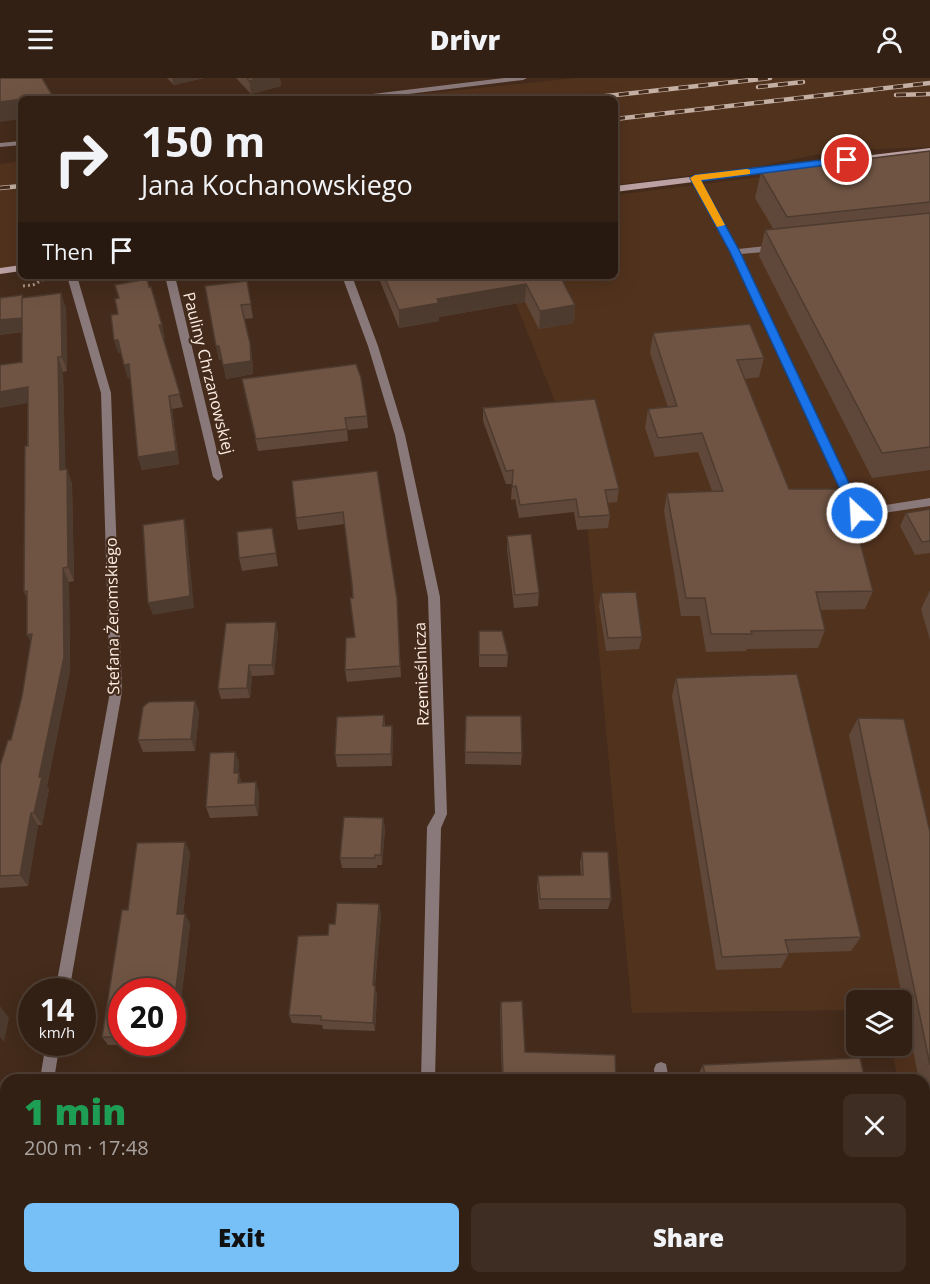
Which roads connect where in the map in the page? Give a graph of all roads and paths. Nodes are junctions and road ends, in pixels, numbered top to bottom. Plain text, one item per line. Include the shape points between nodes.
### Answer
1 (523, 78) edge
2 (373, 96) edge
3 (18, 143) edge
4 (0, 146) edge
5 (930, 150) edge
6 (695, 178) junction
7 (618, 189) edge
8 (792, 246) edge
9 (735, 252) junction
10 (18, 268) edge
11 (0, 271) edge
12 (73, 279) edge
13 (171, 279) edge
14 (348, 279) edge
15 (218, 477) dead end
16 (930, 501) edge
17 (65, 978) edge
18 (51, 1056) edge
19 (48, 1074) edge
20 (428, 1074) edge

1 - 2 street
3 - 4 street
5 - 6 street
6 - 7 street
6 - 9 street
8 - 9 street
9 - 16 street via 857,513
10 - 11 street
12 - 17 street, Stefana Żeromskiego via 106,393 116,693
13 - 15 street, Pauliny Chrzanowskiej
14 - 20 street, Rzemieślnicza via 400,435 434,597 441,814 434,827
18 - 19 street

